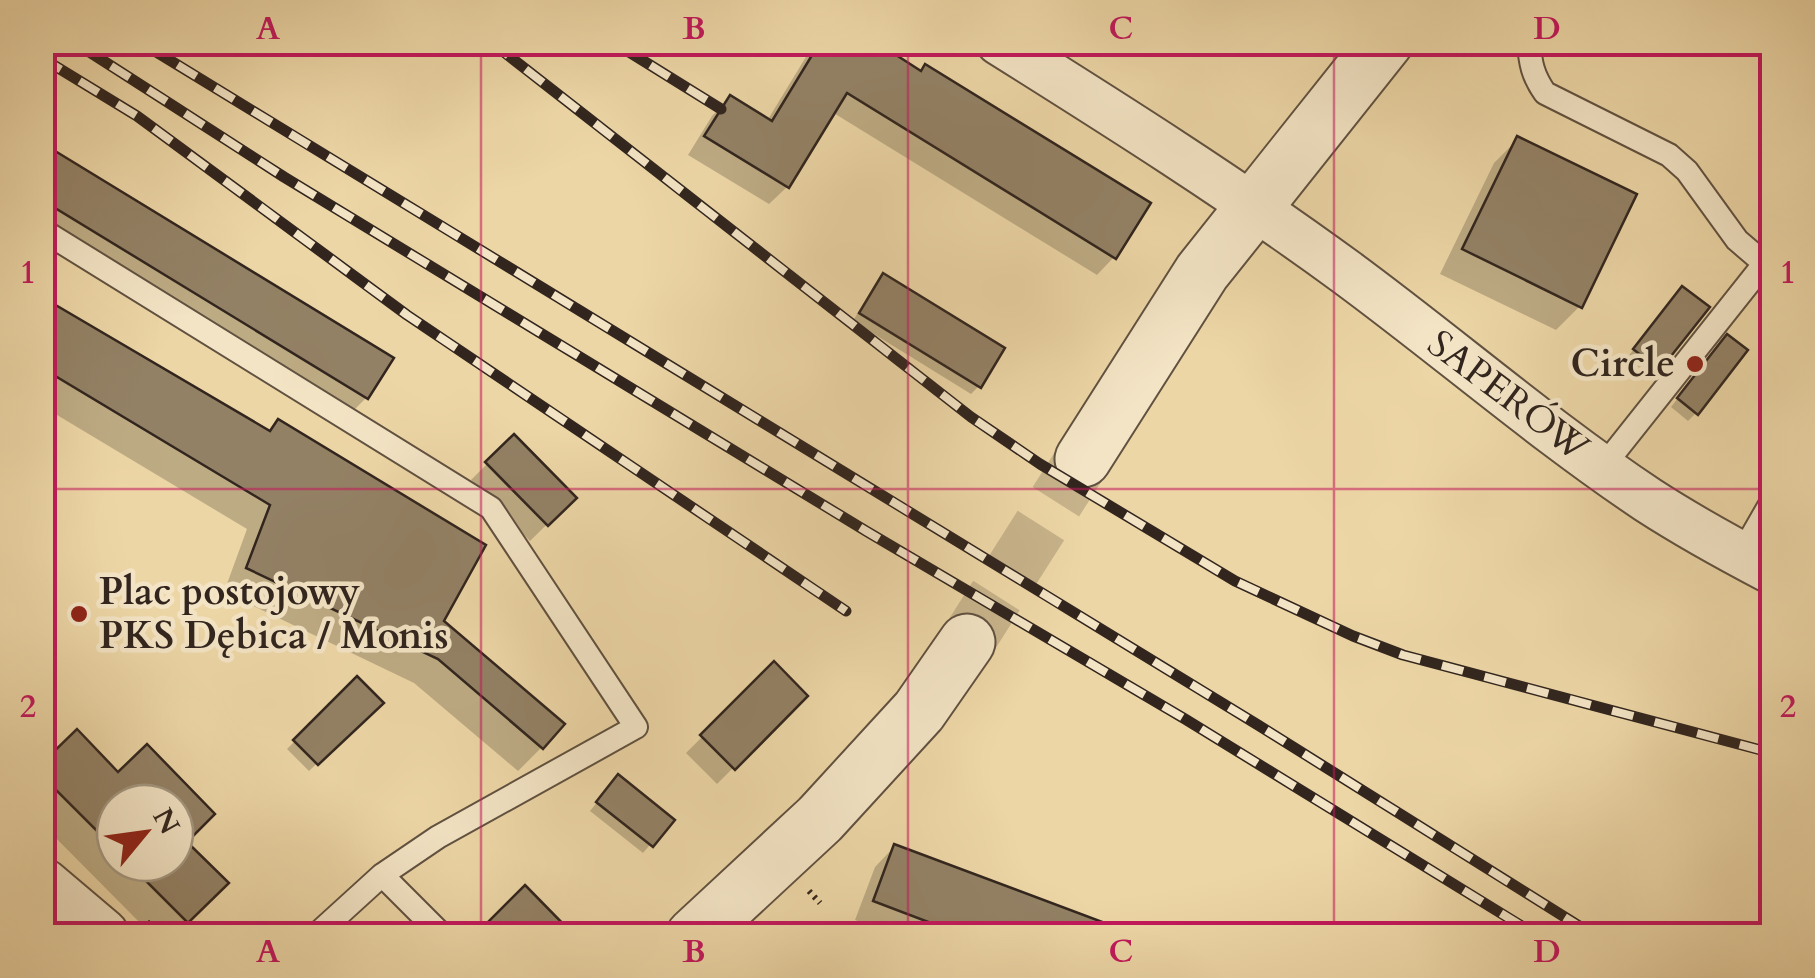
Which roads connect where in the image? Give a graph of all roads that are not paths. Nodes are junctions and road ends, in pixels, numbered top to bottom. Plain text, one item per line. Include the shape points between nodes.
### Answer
1 (1000, 42) edge
2 (1385, 42) edge
3 (1528, 42) edge
4 (1253, 208) junction
5 (42, 230) edge
6 (1768, 267) edge
7 (1083, 459) tunnel mouth
8 (1602, 468) junction
9 (1772, 501) edge
10 (1757, 563) edge
11 (967, 642) tunnel mouth
12 (382, 875) junction
13 (42, 886) edge
14 (101, 936) edge
15 (315, 936) edge
16 (444, 936) edge
17 (694, 936) edge

1 - 4 street, SAPERÓW
2 - 4 street
3 - 6 lane via 1534,77 1545,93 1668,155 1737,240
4 - 7 street via 1202,272
4 - 8 street, SAPERÓW
5 - 12 lane via 490,508 636,727
6 - 8 lane
8 - 10 street, SAPERÓW
9 - 10 lane
11 - 17 street via 919,710 820,818
12 - 15 lane
12 - 16 lane
13 - 14 street

